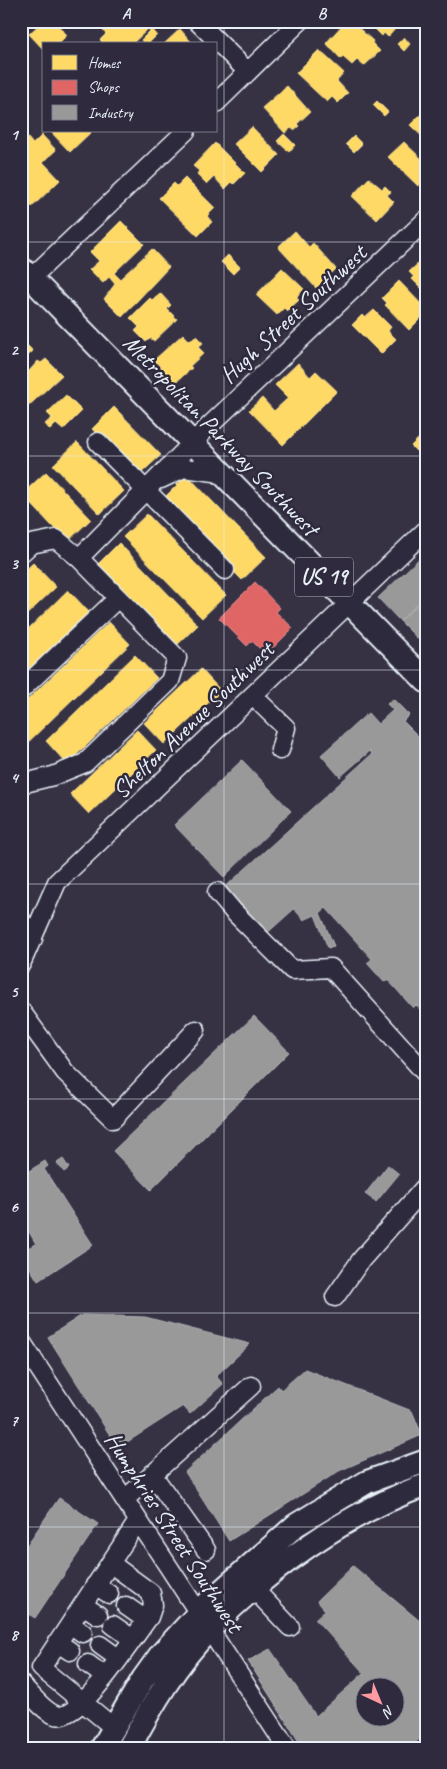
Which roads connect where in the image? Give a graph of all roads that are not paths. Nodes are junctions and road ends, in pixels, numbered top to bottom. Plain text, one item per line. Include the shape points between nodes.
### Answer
1 (197, 21) edge
2 (300, 21) edge
3 (248, 72) junction
4 (218, 101) edge
5 (185, 132) edge
6 (426, 220) edge
7 (26, 273) edge
8 (98, 442) dead end
9 (192, 442) junction
10 (222, 473) junction
11 (149, 487) junction
12 (426, 530) edge
13 (21, 553) edge
14 (79, 558) junction
15 (225, 570) dead end
16 (118, 598) junction
17 (350, 603) junction
18 (426, 681) edge
19 (21, 690) edge
20 (253, 696) junction
21 (280, 750) dead end
22 (21, 778) edge
23 (217, 892) dead end
24 (21, 920) edge
25 (34, 939) junction
26 (21, 964) edge
27 (21, 1011) edge
28 (196, 1030) dead end
29 (426, 1074) edge
30 (426, 1186) edge
31 (335, 1297) dead end
32 (21, 1342) edge
33 (251, 1386) dead end
34 (426, 1461) edge
35 (152, 1474) junction
36 (426, 1485) edge
37 (124, 1500) junction
38 (138, 1521) junction
39 (206, 1550) dead end
40 (110, 1563) junction
41 (254, 1589) junction
42 (83, 1605) junction
43 (126, 1606) dead end
44 (98, 1615) dead end
45 (146, 1620) junction
46 (203, 1621) junction
47 (113, 1625) dead end
48 (290, 1626) dead end
49 (133, 1639) junction
50 (100, 1645) dead end
51 (118, 1658) junction
52 (88, 1664) dead end
53 (104, 1676) junction
54 (21, 1684) edge
55 (85, 1702) junction
56 (113, 1727) junction
57 (102, 1748) edge
58 (129, 1748) edge
59 (287, 1748) edge

1 - 3 street
2 - 3 street
3 - 4 street
5 - 7 street
6 - 9 street, Hugh Street Southwest
7 - 9 main road, Metropolitan Parkway Southwest / US 19
8 - 11 street
9 - 10 main road, Metropolitan Parkway Southwest / US 19
9 - 11 street, Hugh Street Southwest
10 - 11 street via 184,468
10 - 17 main road, Metropolitan Parkway Southwest / US 19
11 - 14 street, Hugh Street Southwest
11 - 15 street
12 - 17 street, Shelton Avenue Southwest
13 - 14 street via 31,544 56,538
14 - 16 street
16 - 19 street
16 - 22 street via 176,658 170,681 85,763 25,783
17 - 18 main road, Metropolitan Parkway Southwest / US 19
17 - 20 street, Shelton Avenue Southwest
20 - 21 street via 286,728
20 - 25 street, Shelton Avenue Southwest via 57,882
23 - 29 street via 292,970 331,968
24 - 25 street
25 - 26 street, Shelton Avenue Southwest
27 - 28 street via 65,1072 113,1119
30 - 31 street via 361,1260
32 - 37 street, Humphries Street Southwest
33 - 35 street
34 - 46 main road via 367,1482 296,1525
35 - 37 street
35 - 39 street
36 - 41 main road via 368,1511 321,1538 277,1568
37 - 38 street, Humphries Street Southwest
38 - 40 street
38 - 46 street, Humphries Street Southwest
40 - 42 street via 102,1590
40 - 45 street via 151,1593 153,1605
41 - 46 main road
41 - 48 street
42 - 44 street
42 - 55 street via 76,1628 64,1647 41,1668
43 - 45 street
45 - 49 street
46 - 56 main road via 152,1666
46 - 58 main road
46 - 59 street, Humphries Street Southwest
47 - 49 street
49 - 51 street
50 - 51 street
51 - 53 street
52 - 53 street
53 - 55 street
54 - 55 street via 40,1705 56,1715 66,1715
55 - 56 street
56 - 57 main road

